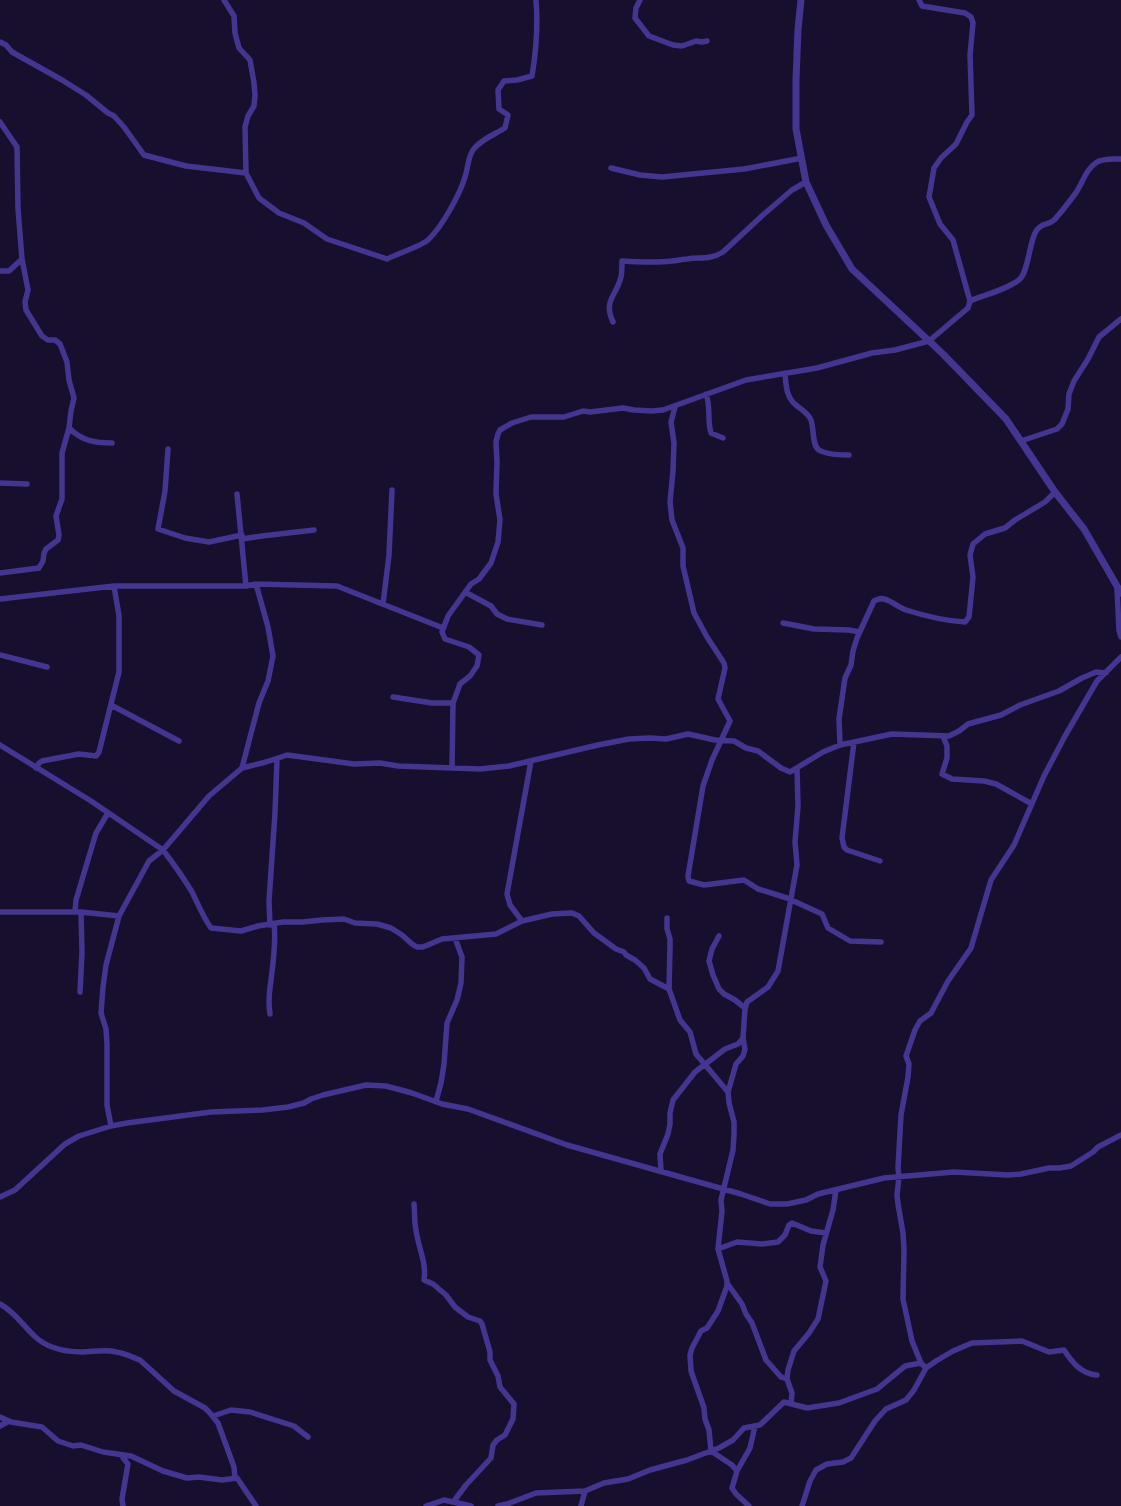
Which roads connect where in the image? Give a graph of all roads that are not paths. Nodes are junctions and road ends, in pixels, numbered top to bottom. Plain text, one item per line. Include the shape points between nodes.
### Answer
1 (224, 0) edge
2 (536, 0) edge
3 (640, 0) edge
4 (801, 0) edge
5 (919, 0) edge
6 (707, 41) dead end
7 (0, 42) edge
8 (0, 122) edge
9 (802, 158) junction
10 (1121, 159) edge
11 (611, 168) dead end
12 (246, 174) junction
13 (806, 182) junction
14 (22, 259) junction
15 (0, 271) edge
16 (970, 301) junction
17 (1121, 319) edge
18 (613, 322) dead end
19 (929, 341) junction
20 (785, 373) junction
21 (706, 394) junction
22 (675, 407) junction
23 (69, 428) junction
24 (723, 438) dead end
25 (1021, 441) junction
26 (112, 443) dead end
27 (168, 449) dead end
28 (849, 455) dead end
29 (0, 483) edge
30 (27, 484) dead end
31 (392, 490) dead end
32 (1055, 492) junction
33 (237, 494) dead end
34 (314, 530) dead end
35 (242, 537) junction
36 (0, 573) edge
37 (256, 584) junction
38 (114, 586) junction
39 (246, 586) junction
40 (1119, 590) edge
41 (465, 592) junction
42 (0, 599) edge
43 (383, 604) junction
44 (783, 623) dead end
45 (542, 625) dead end
46 (443, 628) junction
47 (860, 632) junction
48 (1121, 637) edge
49 (0, 655) edge
50 (1121, 655) edge
51 (47, 667) dead end
52 (1106, 673) junction
53 (393, 697) dead end
54 (453, 703) junction
55 (111, 705) junction
56 (942, 736) junction
57 (179, 741) dead end
58 (722, 741) junction
59 (854, 742) junction
60 (0, 745) edge
61 (840, 745) junction
62 (277, 759) junction
63 (531, 761) junction
64 (36, 768) junction
65 (242, 768) junction
66 (452, 768) junction
67 (797, 768) junction
68 (1032, 804) junction
69 (108, 813) junction
70 (163, 850) junction
71 (880, 861) dead end
72 (790, 899) junction
73 (0, 912) edge
74 (78, 912) junction
75 (120, 916) junction
76 (667, 918) dead end
77 (522, 921) junction
78 (272, 924) junction
79 (719, 936) dead end
80 (455, 938) junction
81 (881, 942) dead end
82 (669, 989) junction
83 (80, 992) dead end
84 (745, 1008) junction
85 (270, 1014) dead end
86 (743, 1038) junction
87 (706, 1065) junction
88 (728, 1092) junction
89 (436, 1101) junction
90 (111, 1126) junction
91 (1121, 1135) edge
92 (661, 1171) junction
93 (899, 1177) junction
94 (723, 1190) junction
95 (836, 1190) junction
96 (0, 1197) edge
97 (414, 1204) dead end
98 (826, 1234) junction
99 (718, 1249) junction
100 (727, 1283) junction
101 (0, 1304) edge
102 (918, 1354) junction
103 (921, 1363) junction
104 (910, 1365) junction
105 (926, 1368) junction
106 (1097, 1375) dead end
107 (787, 1379) junction
108 (791, 1403) junction
109 (212, 1416) junction
110 (0, 1417) edge
111 (8, 1421) junction
112 (0, 1426) edge
113 (755, 1426) junction
114 (308, 1437) dead end
115 (711, 1451) junction
116 (124, 1455) junction
117 (737, 1471) junction
118 (235, 1478) junction
119 (586, 1491) junction
120 (454, 1501) junction
121 (507, 1505) edge
122 (123, 1506) edge
123 (256, 1506) edge
124 (426, 1506) edge
125 (471, 1506) edge
126 (498, 1506) edge
127 (581, 1506) edge
128 (749, 1506) edge
129 (802, 1506) edge

1 - 12 street via 234,16 239,48 250,60 254,83 254,106 245,127
2 - 12 street via 538,9 532,76 504,81 498,90 499,109 508,115 505,128 489,137 472,152 465,178 454,202 427,241 387,259 327,239 304,223 279,213 259,198
3 - 6 street via 635,18 649,36 682,46 696,41
4 - 9 street via 796,129
5 - 16 street via 922,6 965,13 971,17 973,23 970,55 972,115 956,144 934,168 929,197 940,224 954,240
7 - 12 street via 12,52 86,95 114,116 144,154 186,166
8 - 14 street via 16,147
9 - 11 street via 744,169 662,177
9 - 13 street
10 - 16 street via 1099,160 1083,177 1075,194 1055,220 1041,225 1035,232 1025,273 1018,280 1010,286
13 - 18 street via 792,190 719,255 674,261 622,261 621,277 609,302 609,314
13 - 19 street via 826,225 852,269
14 - 15 street via 9,271
14 - 23 street via 28,290 26,310 42,336 48,340 56,340 60,344 67,362 74,398
16 - 19 street via 968,308
17 - 25 street via 1099,337 1074,381 1062,424 1057,429
19 - 20 street via 817,368
19 - 25 street via 1006,419
20 - 21 street via 746,380
20 - 28 street via 788,394 810,418 814,427 816,447 823,452
21 - 22 street
21 - 24 street via 711,434
22 - 41 street via 652,411 623,408 583,411 564,417 531,417 500,430 496,442 496,494 500,520 498,542 491,562 479,579
22 - 58 street via 671,422 674,443 670,502 672,520 683,548 683,566 694,613 724,663 718,699 730,721
23 - 26 street via 84,440
23 - 36 street via 62,452 62,499 56,516 58,540 46,549 39,568
25 - 32 street
27 - 35 street via 165,491 158,529 185,538 209,542
29 - 30 street
31 - 43 street via 389,555
32 - 40 street via 1084,529
32 - 47 street via 1045,502 1005,528 985,534 973,544 970,555 973,577 969,617 965,622 905,609 881,598 874,600
33 - 35 street
34 - 35 street
35 - 39 street
37 - 39 street
37 - 43 street via 337,586
37 - 65 street via 273,656
38 - 39 street
38 - 42 street
38 - 55 street via 119,616 120,664
40 - 48 street
41 - 45 street via 491,606 497,614 507,619
41 - 46 street
43 - 46 street
44 - 47 street via 814,629
46 - 54 street via 445,639 469,647 479,655 477,666 460,684
47 - 61 street via 845,678 839,719
49 - 51 street
50 - 52 street
52 - 56 street via 1096,672 1059,691 1001,715 968,724 949,736
52 - 68 street via 1097,681 1065,736
53 - 54 street via 432,703
54 - 66 street
55 - 57 street
55 - 64 street via 96,756 79,754 42,761
56 - 59 street via 892,734
56 - 68 street via 947,746 947,758 942,774 952,779 996,784
58 - 63 street via 688,734 666,739 629,739
58 - 67 street via 734,741 758,751 790,772
58 - 72 street via 712,760 704,786 689,881 704,886 744,880 758,889
59 - 61 street
59 - 71 street via 842,838 847,850
60 - 64 street
61 - 67 street
62 - 65 street
62 - 66 street via 287,755 354,764 380,763
62 - 78 street via 269,902
63 - 66 street via 480,769
63 - 77 street via 507,894 510,905
64 - 69 street
65 - 70 street via 209,796
67 - 72 street via 797,865
68 - 93 street via 1014,845 991,880 971,948 948,981 931,1013 920,1021 906,1056 908,1077 900,1127
69 - 70 street
69 - 74 street via 96,833 76,900
70 - 75 street via 149,861
70 - 78 street via 178,870 211,928 241,931
72 - 81 street via 822,914 828,928 850,941
72 - 84 street via 778,971 768,987 747,1002
73 - 74 street
74 - 75 street
74 - 83 street via 82,952
75 - 90 street via 106,965 101,1013 106,1029 107,1105
76 - 82 street via 670,939
77 - 80 street via 496,934
77 - 82 street via 558,914 575,914 594,933 635,960 650,978
78 - 80 street via 344,919 355,923 377,924 391,928 417,947 442,939
78 - 85 street via 274,937 268,1003
79 - 84 street via 709,961 713,975 719,989
80 - 89 street via 462,957 461,983 447,1023 444,1064
82 - 87 street via 680,1020 690,1032 696,1054
84 - 86 street
86 - 87 street
86 - 88 street via 745,1049 736,1064
87 - 88 street
87 - 92 street via 695,1072 673,1100 668,1134 660,1154
88 - 94 street via 734,1135
89 - 90 street via 386,1086 366,1085 288,1107 211,1112
89 - 92 street via 468,1109 567,1146
90 - 96 street via 79,1136 65,1144 15,1190
91 - 93 street via 1071,1166 1008,1175 954,1172
92 - 94 street
93 - 95 street via 884,1178
93 - 102 street via 897,1195 904,1250 903,1299 912,1341
94 - 95 street via 770,1204 787,1204
94 - 99 street
95 - 98 street
97 - 120 street via 415,1229 422,1255 424,1280 446,1295 455,1307 468,1317 480,1321 500,1387 514,1404 513,1419 505,1435 494,1445 491,1458
98 - 99 street via 792,1223 778,1242 738,1242
98 - 107 street via 820,1267 826,1281 818,1319 794,1351
99 - 100 street
100 - 107 street via 752,1323 766,1360 781,1377
100 - 115 street via 718,1311 707,1328 701,1331 690,1355 709,1430
101 - 109 street via 22,1321 30,1334 52,1348 82,1352 116,1352 140,1360 174,1391 205,1408
102 - 103 street
102 - 104 street
103 - 104 street
103 - 105 street
104 - 108 street via 896,1372 877,1389 845,1401 807,1408
105 - 106 street via 953,1351 972,1343 1022,1341 1048,1352 1064,1350 1076,1366 1090,1375
105 - 129 street via 906,1400 886,1409 875,1421 851,1458 827,1464 816,1470
107 - 108 street via 792,1393
108 - 113 street via 784,1402 760,1425
109 - 114 street via 232,1410 250,1412 294,1426
109 - 118 street via 218,1423 234,1467
110 - 111 street
111 - 112 street
111 - 116 street via 42,1427 58,1441 73,1446 81,1445
113 - 115 street via 744,1428 733,1440
113 - 117 street via 750,1448
115 - 117 street
115 - 119 street via 628,1479 604,1483
116 - 118 street via 186,1478
116 - 122 street via 123,1458 128,1464
117 - 128 street via 732,1488
118 - 123 street via 244,1486
119 - 121 street via 536,1493
119 - 127 street
120 - 124 street via 444,1500
120 - 125 street
121 - 126 street

